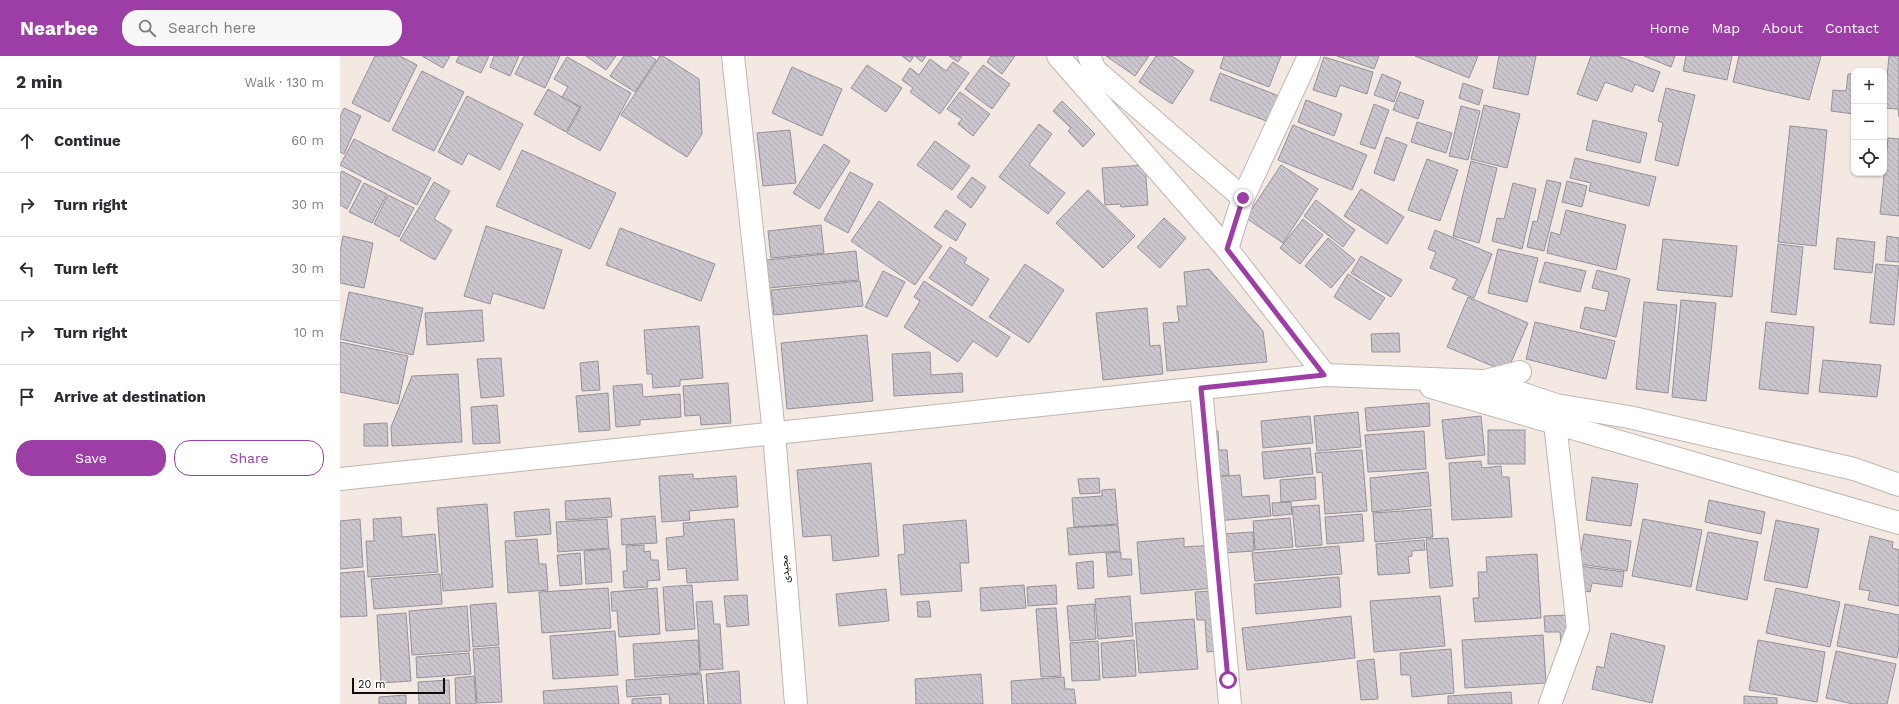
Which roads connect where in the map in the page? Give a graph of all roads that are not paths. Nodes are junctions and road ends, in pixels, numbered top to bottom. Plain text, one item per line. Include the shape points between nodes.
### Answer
1 (733, 56) edge
2 (1058, 56) edge
3 (1088, 56) edge
4 (1309, 56) edge
5 (1243, 198) junction
6 (1227, 249) junction
7 (1520, 372) dead end
8 (1324, 375) junction
9 (1399, 378) junction
10 (1485, 381) junction
11 (1201, 388) junction
12 (1556, 414) junction
13 (774, 433) junction
14 (340, 479) edge
15 (1899, 485) edge
16 (1899, 522) edge
17 (796, 704) edge
18 (1230, 704) edge
19 (1550, 704) edge

1 - 13 street, مجیدی
2 - 6 street
3 - 5 street via 1096,70
4 - 5 street
5 - 6 street
6 - 8 street
7 - 10 street
8 - 9 street
8 - 11 street
9 - 10 street
9 - 12 street
10 - 12 street
11 - 13 street
11 - 18 street
12 - 15 street via 1629,417 1854,470
12 - 16 street
12 - 19 street via 1578,628
13 - 14 street
13 - 17 street, مجیدی

